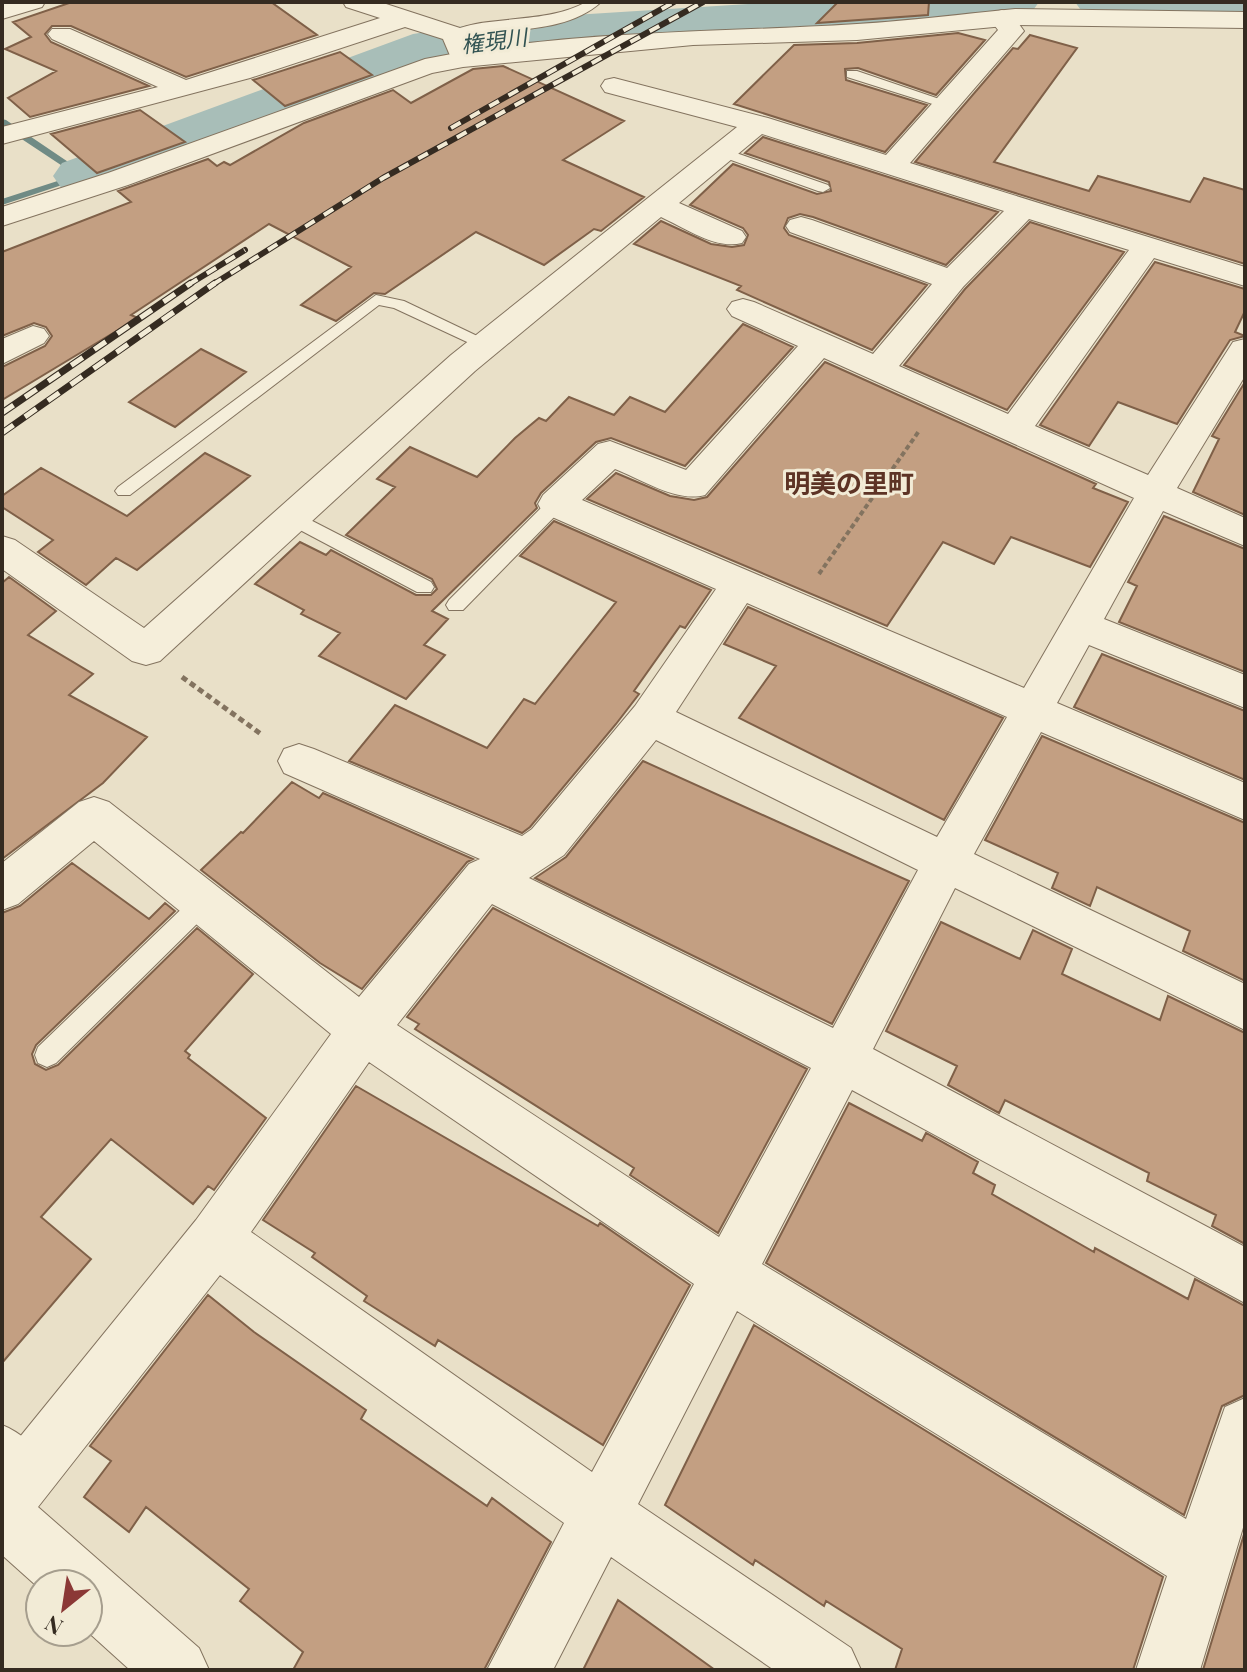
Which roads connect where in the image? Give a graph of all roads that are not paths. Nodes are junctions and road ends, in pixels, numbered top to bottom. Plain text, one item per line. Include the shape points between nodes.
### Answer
1 (355, 2) edge
2 (595, 2) edge
3 (1008, 11) edge
4 (397, 20) junction
5 (1245, 20) edge
6 (61, 34) dead end
7 (458, 46) junction
8 (852, 74) dead end
9 (614, 86) dead end
10 (185, 89) junction
11 (947, 104) junction
12 (758, 124) junction
13 (2, 136) edge
14 (722, 152) junction
15 (891, 167) junction
16 (823, 188) dead end
17 (656, 204) junction
18 (1022, 209) junction
19 (2, 217) edge
20 (801, 226) dead end
21 (731, 237) dead end
22 (1146, 248) junction
23 (1245, 277) edge
24 (952, 280) junction
25 (743, 309) dead end
26 (33, 336) dead end
27 (486, 344) junction
28 (817, 345) junction
29 (1245, 349) edge
30 (2, 353) edge
31 (878, 370) junction
32 (1014, 430) junction
33 (124, 491) dead end
34 (1155, 494) junction
35 (556, 504) junction
36 (291, 517) junction
37 (1245, 533) edge
38 (7, 561) edge
39 (741, 582) junction
40 (424, 587) dead end
41 (456, 605) dead end
42 (1080, 625) junction
43 (1245, 692) edge
44 (1031, 709) junction
45 (650, 718) junction
46 (299, 761) road end
47 (1245, 802) edge
48 (946, 862) junction
49 (506, 868) junction
50 (2, 890) edge
51 (204, 902) junction
52 (1245, 1008) edge
53 (363, 1030) junction
54 (47, 1055) dead end
55 (842, 1058) junction
56 (215, 1239) junction
57 (727, 1274) junction
58 (1245, 1276) edge
59 (1245, 1427) edge
60 (18, 1453) edge
61 (2, 1506) edge
62 (600, 1513) junction
63 (2, 1515) edge
64 (1200, 1562) junction
65 (62, 1568) edge
66 (104, 1605) edge
67 (177, 1670) edge
68 (519, 1670) edge
69 (829, 1670) edge
70 (1168, 1670) edge

1 - 4 street
2 - 7 lane via 557,21 476,27
3 - 5 street
3 - 7 street via 857,32
3 - 11 street via 1011,31
4 - 7 street
4 - 10 street
6 - 10 street
7 - 19 street via 425,67
8 - 11 lane
9 - 12 street
10 - 13 street
11 - 15 street
12 - 14 street
12 - 15 street
14 - 16 lane
14 - 17 street
15 - 18 street
17 - 21 street
17 - 27 street
18 - 22 street
18 - 24 street
20 - 24 street
22 - 23 street
22 - 32 street
24 - 31 street
25 - 28 street
26 - 30 street
27 - 33 lane via 398,304 376,300
27 - 36 street
28 - 31 street
28 - 35 street via 692,486 610,453
29 - 34 street
31 - 32 street
32 - 34 street
34 - 37 street
34 - 42 street
35 - 39 street
35 - 41 lane
36 - 38 street via 146,650
36 - 40 lane
39 - 44 street
39 - 45 street
42 - 43 street
42 - 44 street
44 - 47 street
44 - 48 street
45 - 48 street
45 - 49 street via 548,842
46 - 49 street
48 - 52 street
48 - 55 street
49 - 53 street
49 - 55 street
50 - 51 street via 94,815
51 - 53 street
51 - 54 lane
53 - 56 street
53 - 57 street
55 - 57 street
55 - 58 street
56 - 60 street
56 - 62 street
57 - 62 street
57 - 64 street
59 - 64 street
60 - 61 street
62 - 68 street
62 - 69 street
63 - 65 street
64 - 70 street
66 - 67 street

